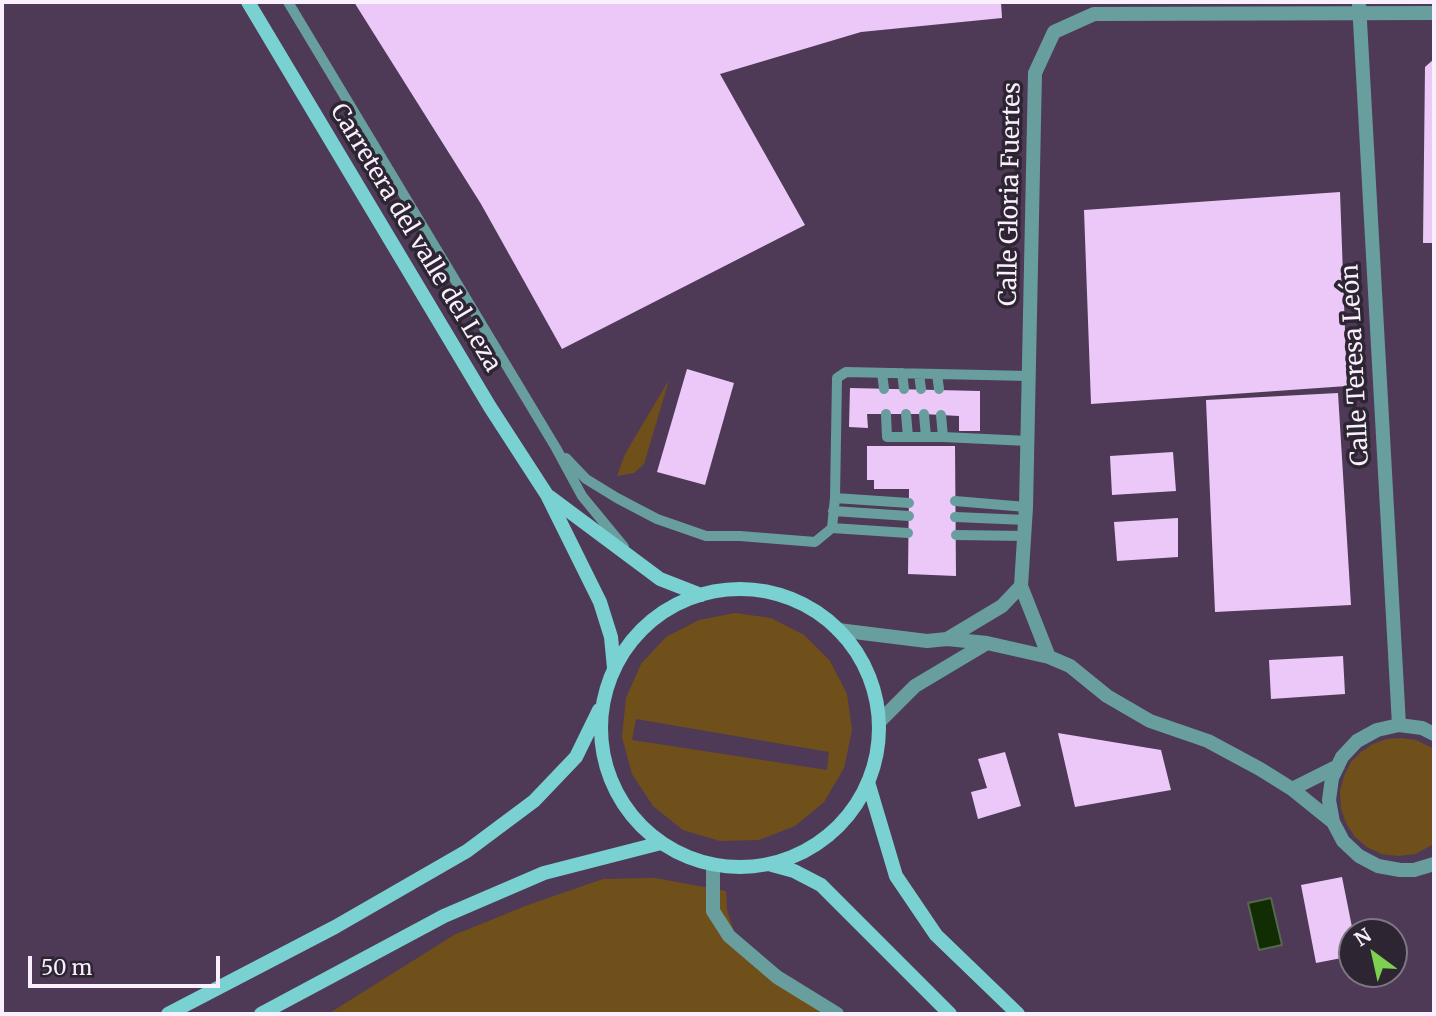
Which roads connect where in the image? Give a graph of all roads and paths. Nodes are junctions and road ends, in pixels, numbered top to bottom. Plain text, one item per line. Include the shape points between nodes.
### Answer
1 (248, 2) edge
2 (288, 2) edge
3 (1359, 6) edge
4 (1434, 13) edge
5 (882, 373) junction
6 (902, 373) junction
7 (919, 374) junction
8 (937, 374) junction
9 (1029, 376) junction
10 (884, 389) dead end
11 (904, 389) dead end
12 (939, 389) dead end
13 (921, 390) dead end
14 (886, 414) dead end
15 (906, 414) dead end
16 (924, 414) dead end
17 (941, 415) dead end
18 (908, 437) junction
19 (926, 437) junction
20 (943, 437) junction
21 (1028, 441) junction
22 (556, 448) junction
23 (547, 495) junction
24 (835, 498) junction
25 (955, 501) dead end
26 (909, 503) dead end
27 (833, 510) junction
28 (1026, 514) junction
29 (909, 516) dead end
30 (955, 517) dead end
31 (831, 528) junction
32 (908, 533) dead end
33 (956, 535) dead end
34 (1025, 536) junction
35 (638, 564) junction
36 (1021, 586) junction
37 (701, 595) junction
38 (838, 630) junction
39 (947, 639) junction
40 (987, 643) junction
41 (1049, 657) junction
42 (614, 668) junction
43 (603, 703) junction
44 (879, 722) junction
45 (1399, 725) junction
46 (1434, 734) edge
47 (1338, 766) junction
48 (868, 782) junction
49 (1293, 789) junction
50 (1333, 821) junction
51 (660, 843) junction
52 (772, 864) junction
53 (713, 865) junction
54 (1433, 868) edge
55 (168, 1014) edge
56 (261, 1014) edge
57 (837, 1014) edge
58 (950, 1014) edge
59 (1018, 1014) edge

1 - 23 main road, Carretera del valle del Leza
2 - 22 lane
3 - 4 street, Calle Gloria Fuertes
3 - 9 street, Calle Gloria Fuertes via 1094,14 1054,32 1035,73
3 - 45 street, Calle Teresa León
5 - 6 lane
5 - 10 lane
5 - 24 lane via 846,372 837,378
6 - 7 lane
6 - 11 lane
7 - 8 lane
7 - 13 lane
8 - 9 lane
8 - 12 lane
9 - 21 street, Calle Gloria Fuertes
14 - 18 lane via 887,437
15 - 18 lane
16 - 19 lane
17 - 20 lane
18 - 19 lane
19 - 20 lane
20 - 21 lane
21 - 28 street, Calle Gloria Fuertes
22 - 31 lane via 586,479 617,498 657,519 706,536 815,542
22 - 35 lane via 582,496
23 - 35 main road, Carretera del valle del Leza
23 - 42 main road, Carretera del valle del Leza via 600,602 611,636
24 - 26 lane
24 - 27 lane
25 - 28 lane
27 - 29 lane
27 - 31 lane
28 - 30 lane
28 - 34 street, Calle Gloria Fuertes
31 - 32 lane
33 - 34 lane
34 - 36 street, Calle Gloria Fuertes
35 - 37 main road, Carretera del valle del Leza via 660,579
36 - 39 street via 1002,607
36 - 41 street
37 - 38 main road via 742,589 768,592 794,600
37 - 42 main road via 659,615 633,639
38 - 39 street via 927,641
38 - 44 main road via 867,672
39 - 40 street
40 - 41 street
40 - 44 street via 915,686
41 - 49 street via 1070,666 1107,696 1150,721 1208,741
42 - 43 main road
43 - 51 main road via 601,735 606,766 618,796 636,822
43 - 55 main road via 576,757 534,801 467,851 335,927
44 - 48 main road
45 - 46 street
45 - 47 street via 1357,741
47 - 49 street
47 - 50 street via 1329,800
48 - 52 main road via 828,835
48 - 59 main road via 896,876 936,936
49 - 50 street
50 - 54 street via 1343,841 1378,866
51 - 53 main road
51 - 56 main road via 544,873 444,916
52 - 53 main road
52 - 58 main road via 821,885
53 - 57 street via 713,911 729,936 777,977

